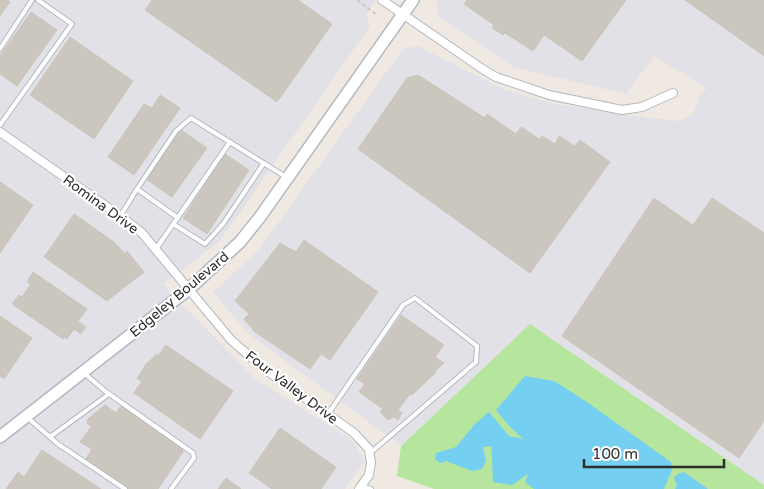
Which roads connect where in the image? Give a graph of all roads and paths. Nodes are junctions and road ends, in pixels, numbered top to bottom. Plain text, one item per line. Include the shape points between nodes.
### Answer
1 (32, 0) edge
2 (38, 0) edge
3 (357, 0) edge
4 (382, 0) edge
5 (414, 0) edge
6 (403, 15) junction
7 (378, 16) dead end
8 (0, 49) edge
9 (673, 93) dead end
10 (0, 125) edge
11 (0, 132) edge
12 (230, 142) junction
13 (264, 163) junction
14 (288, 178) junction
15 (137, 189) junction
16 (120, 216) junction
17 (178, 218) junction
18 (174, 224) junction
19 (156, 249) junction
20 (190, 289) junction
21 (83, 372) junction
22 (110, 394) junction
23 (328, 414) junction
24 (26, 416) junction
25 (0, 437) edge
26 (50, 437) junction
27 (369, 454) junction
28 (360, 487) edge
29 (125, 489) edge
30 (171, 489) edge
31 (371, 489) edge

1 - 8 lane
2 - 10 lane via 72,24
3 - 7 path
4 - 6 street
5 - 6 street, Edgeley Boulevard
6 - 9 street via 496,77 549,95 622,110 642,107
6 - 14 street, Edgeley Boulevard
11 - 16 street, Romina Drive
12 - 13 lane
12 - 15 lane via 191,118 176,131
12 - 17 lane
13 - 14 lane
13 - 18 lane via 223,224 205,244
14 - 20 street, Edgeley Boulevard via 240,242
15 - 16 lane
15 - 17 lane
16 - 19 street, Romina Drive
17 - 18 lane
18 - 19 lane
19 - 20 street, Romina Drive
20 - 21 street, Edgeley Boulevard
20 - 23 street, Four Valley Drive via 231,340 266,370
21 - 22 lane
21 - 24 street, Edgeley Boulevard
22 - 26 lane
22 - 30 lane via 193,453 194,458
23 - 27 street, Four Valley Drive via 354,433 369,449
23 - 27 lane via 403,305 415,298 477,346 476,362
24 - 25 street, Edgeley Boulevard
24 - 26 lane
26 - 29 lane
27 - 28 street via 369,475
28 - 31 lane

